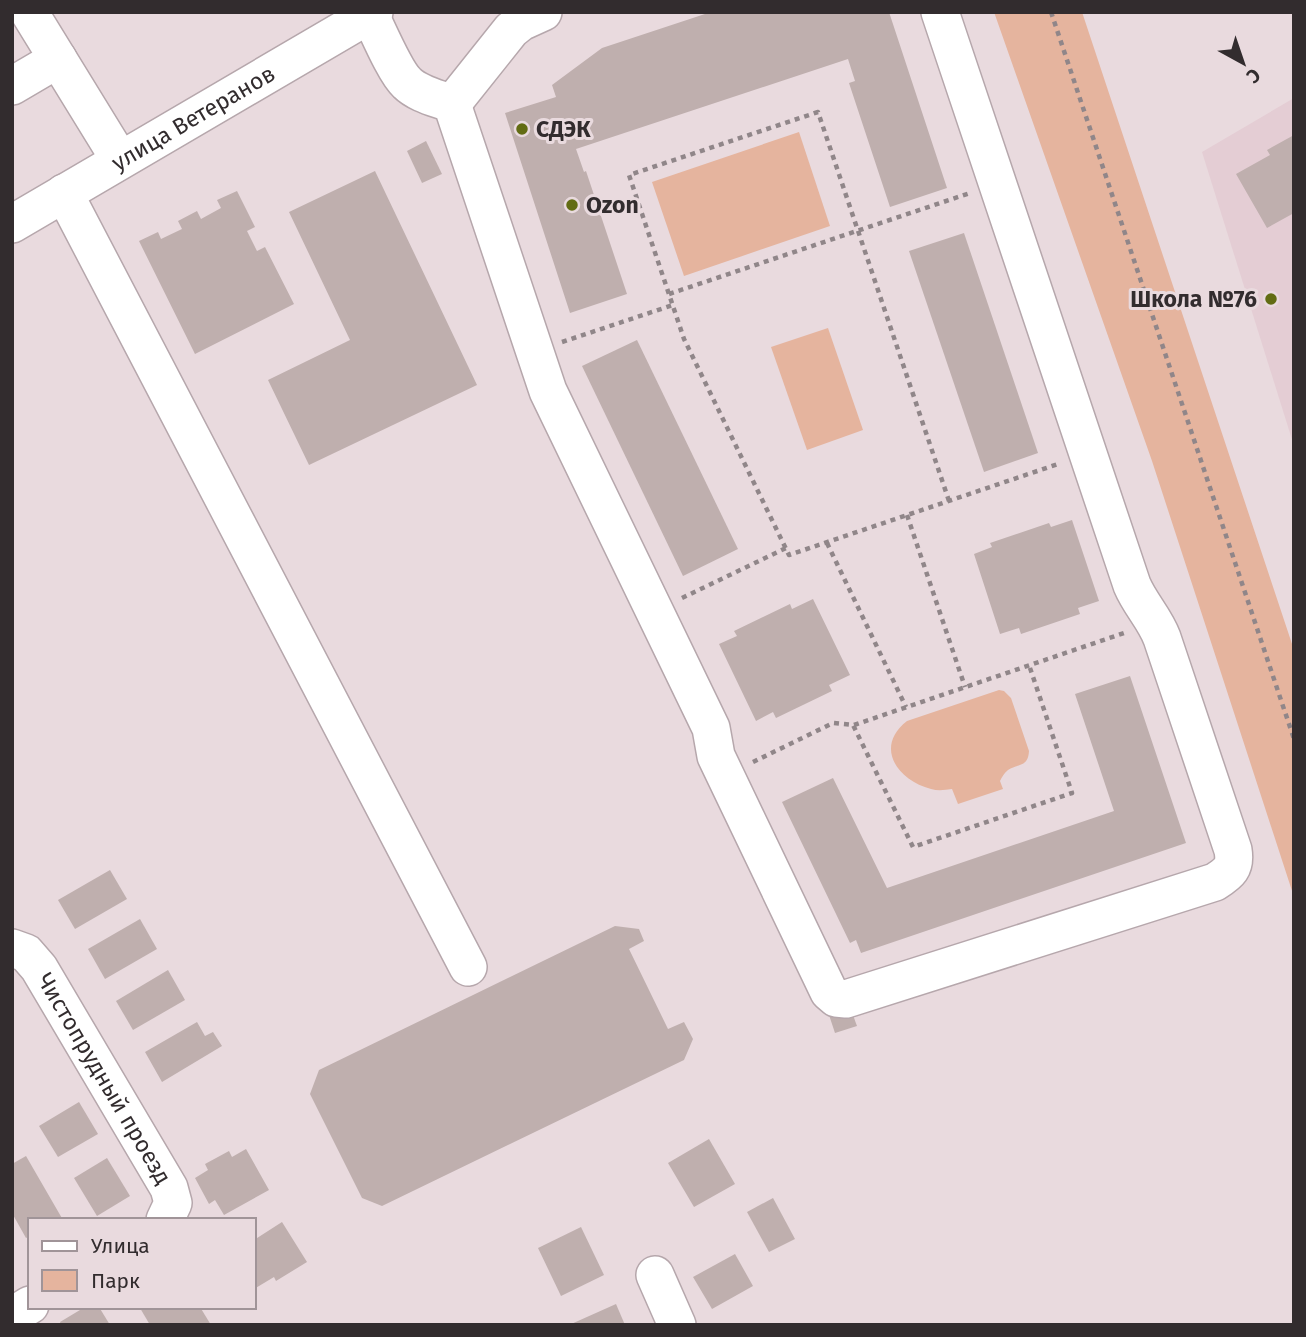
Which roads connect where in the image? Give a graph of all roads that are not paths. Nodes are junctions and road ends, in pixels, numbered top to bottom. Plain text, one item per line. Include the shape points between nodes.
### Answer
1 (29, 12) edge
2 (543, 12) edge
3 (940, 12) edge
4 (366, 13) edge
5 (58, 59) junction
6 (12, 86) edge
7 (452, 104) junction
8 (118, 156) junction
9 (64, 193) junction
10 (12, 214) edge
11 (12, 224) edge
12 (12, 948) edge
13 (468, 967) dead end
14 (166, 1218) edge
15 (656, 1276) dead end
16 (28, 1306) edge
17 (12, 1316) edge
18 (677, 1325) edge

1 - 5 street
2 - 7 street via 511,30
3 - 7 street via 1132,585 1162,638 1235,860 1229,873 1215,881 846,999 829,992 716,756 711,728 548,391
4 - 7 street via 406,82
4 - 8 street, улица Ветеранов
5 - 6 street
5 - 8 street
8 - 9 street, улица Ветеранов
8 - 10 street, улица Ветеранов
9 - 11 street, улица Ветеранов
9 - 13 street
12 - 14 street, Чистопрудный проезд via 26,953 38,968 169,1188 173,1203
15 - 18 street
16 - 17 street

